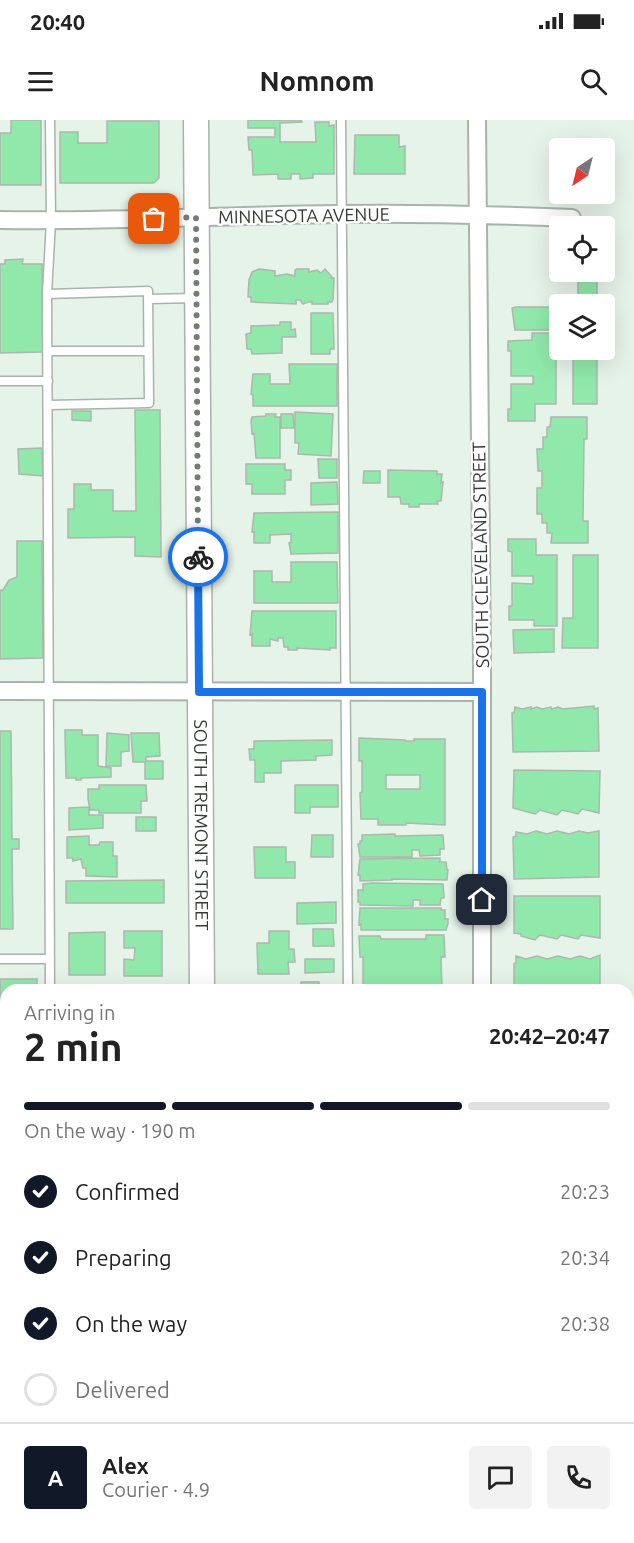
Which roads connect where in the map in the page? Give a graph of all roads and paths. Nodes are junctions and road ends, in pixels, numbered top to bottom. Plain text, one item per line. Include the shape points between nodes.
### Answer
1 (50, 120) edge
2 (196, 120) edge
3 (341, 120) edge
4 (477, 120) edge
5 (341, 214) junction
6 (477, 215) junction
7 (196, 217) junction
8 (549, 217) edge
9 (0, 220) edge
10 (51, 221) junction
11 (47, 294) junction
12 (197, 298) junction
13 (148, 299) junction
14 (47, 351) junction
15 (148, 351) junction
16 (0, 381) edge
17 (48, 381) junction
18 (48, 405) junction
19 (0, 691) edge
20 (49, 691) junction
21 (199, 692) junction
22 (482, 692) junction
23 (346, 693) junction
24 (0, 959) edge
25 (50, 959) junction
26 (50, 984) edge
27 (202, 984) edge
28 (348, 984) edge
29 (482, 984) edge

1 - 10 lane
2 - 7 street, SOUTH TREMONT STREET
3 - 5 lane
4 - 6 street, SOUTH CLEVELAND STREET
5 - 6 street, MINNESOTA AVENUE
5 - 7 street, MINNESOTA AVENUE
5 - 23 lane
6 - 8 street, MINNESOTA AVENUE
6 - 22 street, SOUTH CLEVELAND STREET
7 - 10 street, MINNESOTA AVENUE
7 - 12 street, SOUTH TREMONT STREET
9 - 10 street, MINNESOTA AVENUE
10 - 11 lane
11 - 13 lane via 148,291
11 - 14 lane
12 - 13 lane
12 - 21 street, SOUTH TREMONT STREET
13 - 15 lane
14 - 15 lane
14 - 17 lane
15 - 18 lane via 149,403
16 - 17 lane
17 - 18 lane
18 - 20 lane
19 - 20 street
20 - 21 street
20 - 25 lane
21 - 23 street
21 - 27 street, SOUTH TREMONT STREET
22 - 23 street
22 - 29 street, SOUTH CLEVELAND STREET
23 - 28 lane
24 - 25 lane
25 - 26 lane

